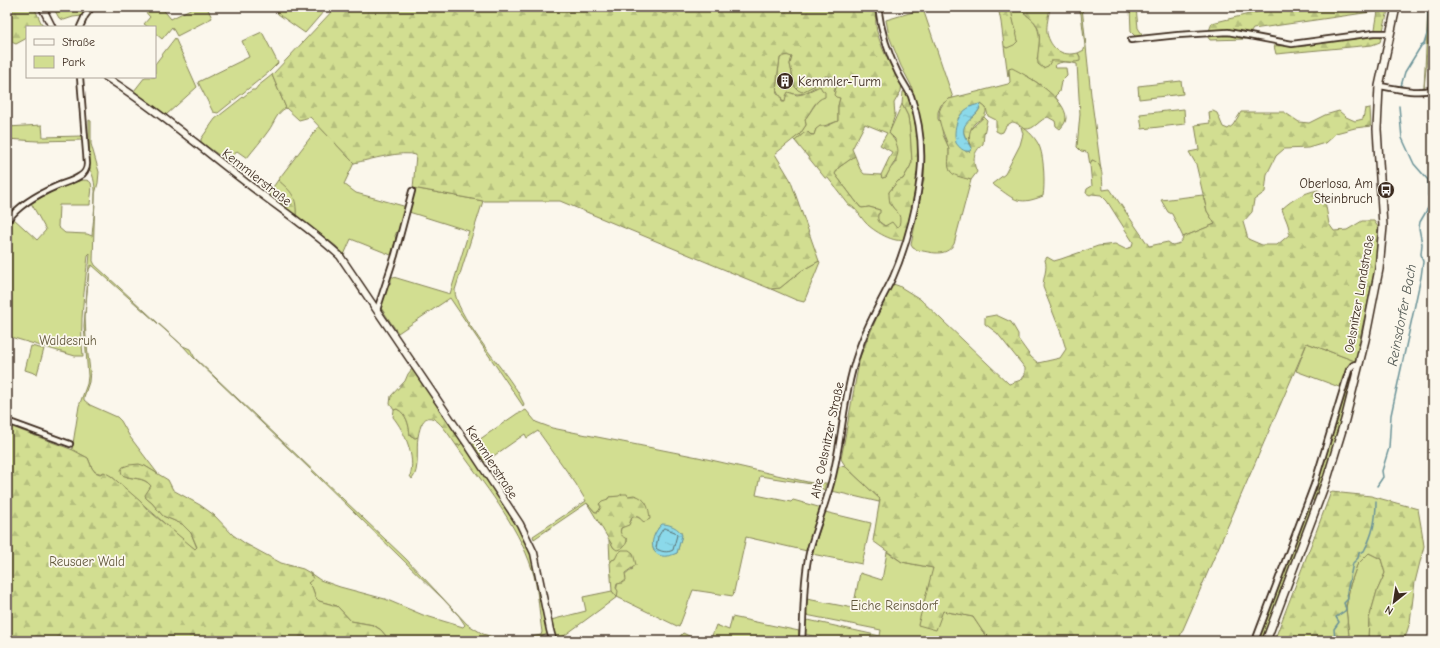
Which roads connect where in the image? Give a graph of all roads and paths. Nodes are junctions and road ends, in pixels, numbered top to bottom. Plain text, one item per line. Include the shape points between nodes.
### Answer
1 (42, 7) edge
2 (92, 7) edge
3 (878, 7) edge
4 (1396, 7) edge
5 (52, 26) edge
6 (80, 26) edge
7 (1390, 33) junction
8 (1131, 40) dead end
9 (80, 78) edge
10 (107, 78) edge
11 (1379, 86) junction
12 (1433, 89) edge
13 (412, 191) dead end
14 (7, 221) edge
15 (377, 310) junction
16 (1360, 363) junction
17 (7, 421) edge
18 (70, 444) dead end
19 (1306, 504) junction
20 (1316, 507) junction
21 (553, 641) edge
22 (802, 641) edge
23 (1255, 641) edge
24 (1266, 641) edge

1 - 5 street
2 - 6 street
3 - 22 street, Alte Oelsnitzer Straße via 881,32 911,97 919,127 919,186 899,262 857,353 844,409 836,466 810,548
4 - 7 main road, Oelsnitzer Landstraße
7 - 8 street via 1292,44 1228,32
7 - 11 main road, Oelsnitzer Landstraße
9 - 14 street via 87,164 84,172 28,201
10 - 15 street, Kemmlerstraße via 324,242 340,256
11 - 12 street via 1411,91
11 - 16 main road, Oelsnitzer Landstraße via 1378,129 1383,232
13 - 15 street
15 - 21 street, Kemmlerstraße via 524,531 534,553
16 - 19 street, Oelsnitzer Landstraße via 1353,365 1349,370
16 - 20 main road, Oelsnitzer Landstraße via 1337,448
17 - 18 street
19 - 20 street
19 - 23 street, Oelsnitzer Landstraße
20 - 24 main road, Oelsnitzer Landstraße

